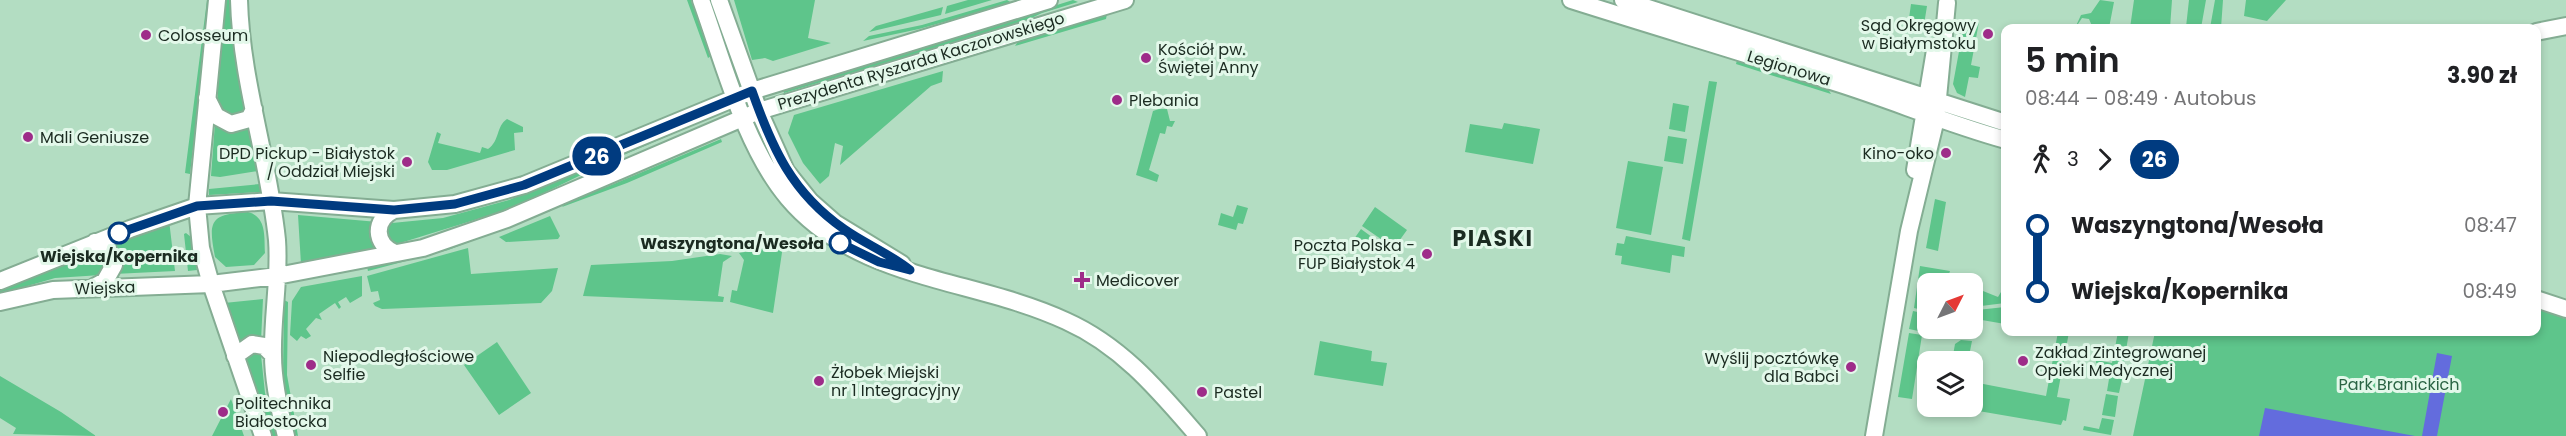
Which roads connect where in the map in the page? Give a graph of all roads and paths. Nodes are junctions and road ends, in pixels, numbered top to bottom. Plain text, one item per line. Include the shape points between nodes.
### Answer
1 (218, 0) edge
2 (238, 0) edge
3 (701, 0) edge
4 (719, 0) edge
5 (1049, 0) edge
6 (1125, 0) edge
7 (1571, 0) edge
8 (1623, 0) edge
9 (1947, 2) edge
10 (1085, 6) edge
11 (725, 16) junction
12 (708, 20) junction
13 (2566, 26) edge
14 (2541, 31) edge
15 (744, 94) junction
16 (207, 96) junction
17 (1933, 98) junction
18 (254, 109) junction
19 (759, 111) junction
20 (1929, 116) junction
21 (743, 117) junction
22 (2001, 121) edge
23 (2001, 138) edge
24 (271, 201) junction
25 (197, 206) junction
26 (805, 206) junction
27 (394, 210) junction
28 (95, 242) junction
29 (395, 254) junction
30 (277, 276) junction
31 (0, 281) edge
32 (211, 284) junction
33 (94, 287) junction
34 (2541, 301) edge
35 (0, 302) edge
36 (2566, 309) edge
37 (273, 355) junction
38 (236, 356) junction
39 (263, 436) edge
40 (286, 436) edge
41 (1198, 436) edge
42 (1874, 436) edge

1 - 16 main road
2 - 18 main road
3 - 12 main road
4 - 11 main road
5 - 15 main road, Prezydenta Ryszarda Kaczorowskiego
6 - 10 main road, Prezydenta Ryszarda Kaczorowskiego
7 - 20 main road, Legionowa via 1835,82
8 - 17 main road, Legionowa
9 - 17 main road
10 - 19 main road, Prezydenta Ryszarda Kaczorowskiego
11 - 12 main road via 716,24
11 - 15 main road
12 - 15 main road
13 - 14 main road
15 - 19 main road
15 - 21 main road
15 - 27 main road, Prezydenta Ryszarda Kaczorowskiego via 524,185 455,204
16 - 18 main road via 216,116 231,124 249,119
16 - 25 main road
17 - 20 main road
17 - 22 main road, Legionowa
18 - 24 main road
19 - 21 main road, Prezydenta Ryszarda Kaczorowskiego
19 - 26 main road
20 - 23 main road, Legionowa
20 - 42 main road
21 - 26 main road via 767,169
21 - 29 main road, Prezydenta Ryszarda Kaczorowskiego via 507,219
24 - 25 main road, Prezydenta Ryszarda Kaczorowskiego
24 - 27 main road, Prezydenta Ryszarda Kaczorowskiego
24 - 30 main road
25 - 28 main road
25 - 32 main road via 201,248
26 - 41 main road via 910,270 1017,301 1086,331 1134,366
27 - 29 main road via 382,219 378,232 383,246
28 - 31 main road
28 - 33 main road via 109,252 114,266 105,281
29 - 30 main road, Prezydenta Ryszarda Kaczorowskiego
30 - 32 main road, Wiejska
30 - 37 main road
32 - 33 main road, Wiejska
32 - 38 main road
33 - 35 main road, Wiejska via 53,290
34 - 36 main road
37 - 38 main road via 258,344 246,346
37 - 40 main road via 274,384
38 - 39 main road

